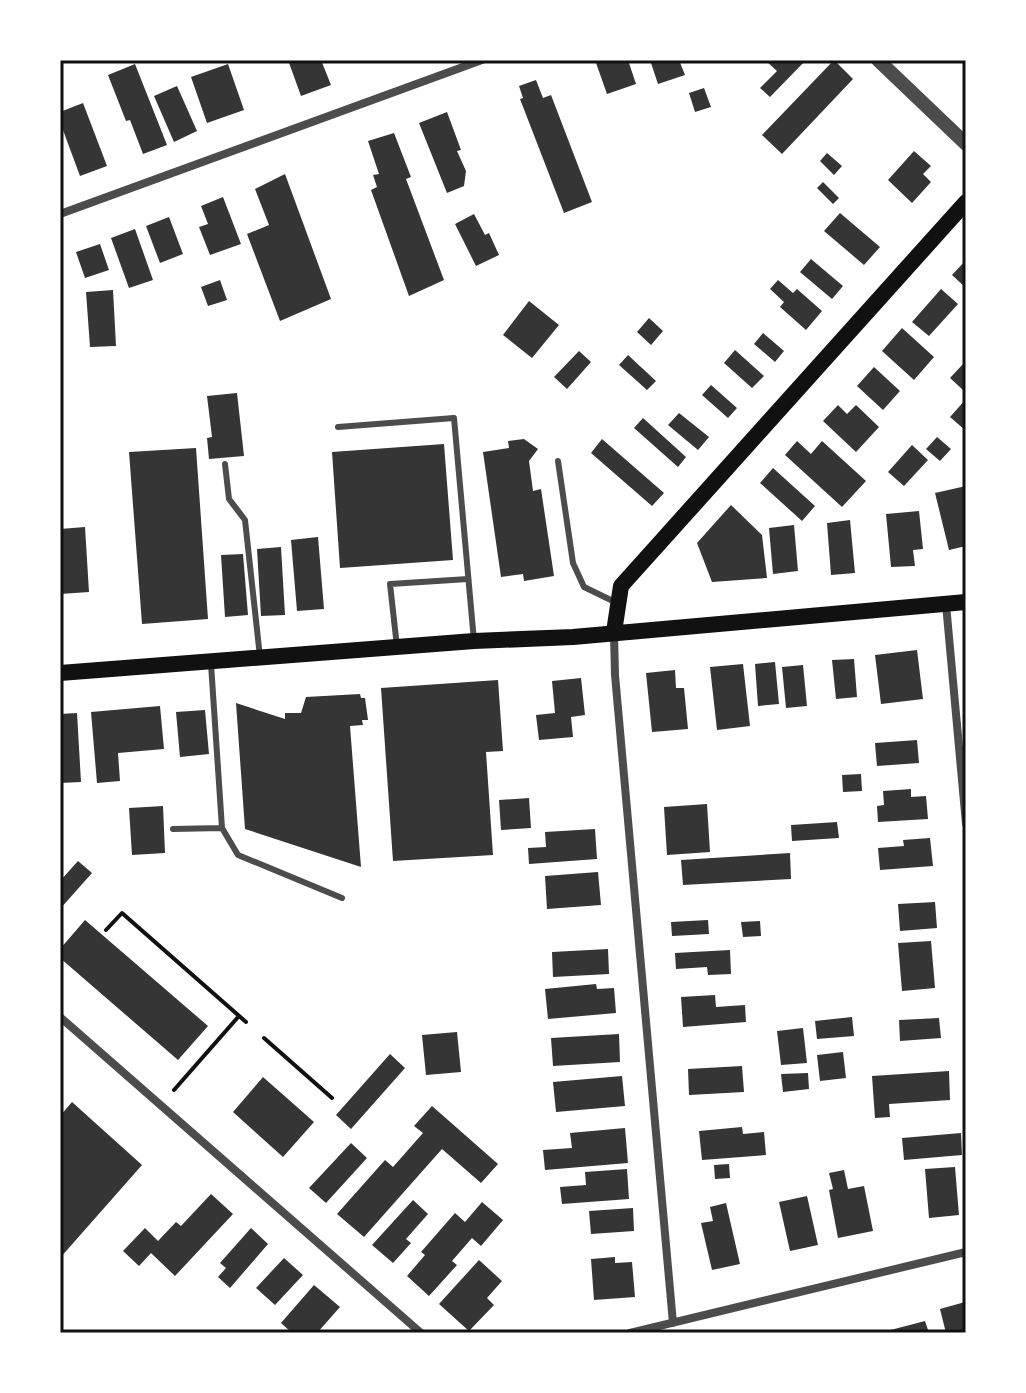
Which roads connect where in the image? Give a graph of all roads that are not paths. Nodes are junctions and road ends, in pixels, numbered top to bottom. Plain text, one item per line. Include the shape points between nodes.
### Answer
1 (482, 60) edge
2 (878, 60) edge
3 (966, 144) edge
4 (966, 202) edge
5 (60, 214) edge
6 (338, 427) dead end
7 (558, 461) dead end
8 (225, 464) dead end
9 (468, 579) junction
10 (966, 602) edge
11 (618, 604) junction
12 (946, 604) junction
13 (614, 632) junction
14 (474, 641) junction
15 (397, 647) junction
16 (260, 657) junction
17 (211, 661) junction
18 (60, 673) edge
19 (966, 824) edge
20 (222, 828) junction
21 (173, 829) dead end
22 (342, 898) dead end
23 (60, 1017) edge
24 (966, 1252) edge
25 (673, 1323) junction
26 (421, 1333) edge
27 (630, 1333) edge

1 - 5 street
2 - 3 street
4 - 11 main road via 621,586
6 - 9 lane via 454,418
7 - 11 lane via 573,563 584,587
8 - 16 lane via 229,499 245,520
9 - 14 lane
9 - 15 lane via 390,584
10 - 12 main road
11 - 13 main road
12 - 13 main road
12 - 19 street
13 - 14 main road
13 - 25 street
14 - 15 main road
15 - 16 main road
16 - 17 main road
17 - 18 main road
17 - 20 lane
20 - 21 lane
20 - 22 lane via 238,855
23 - 26 street
24 - 25 street
25 - 27 street

